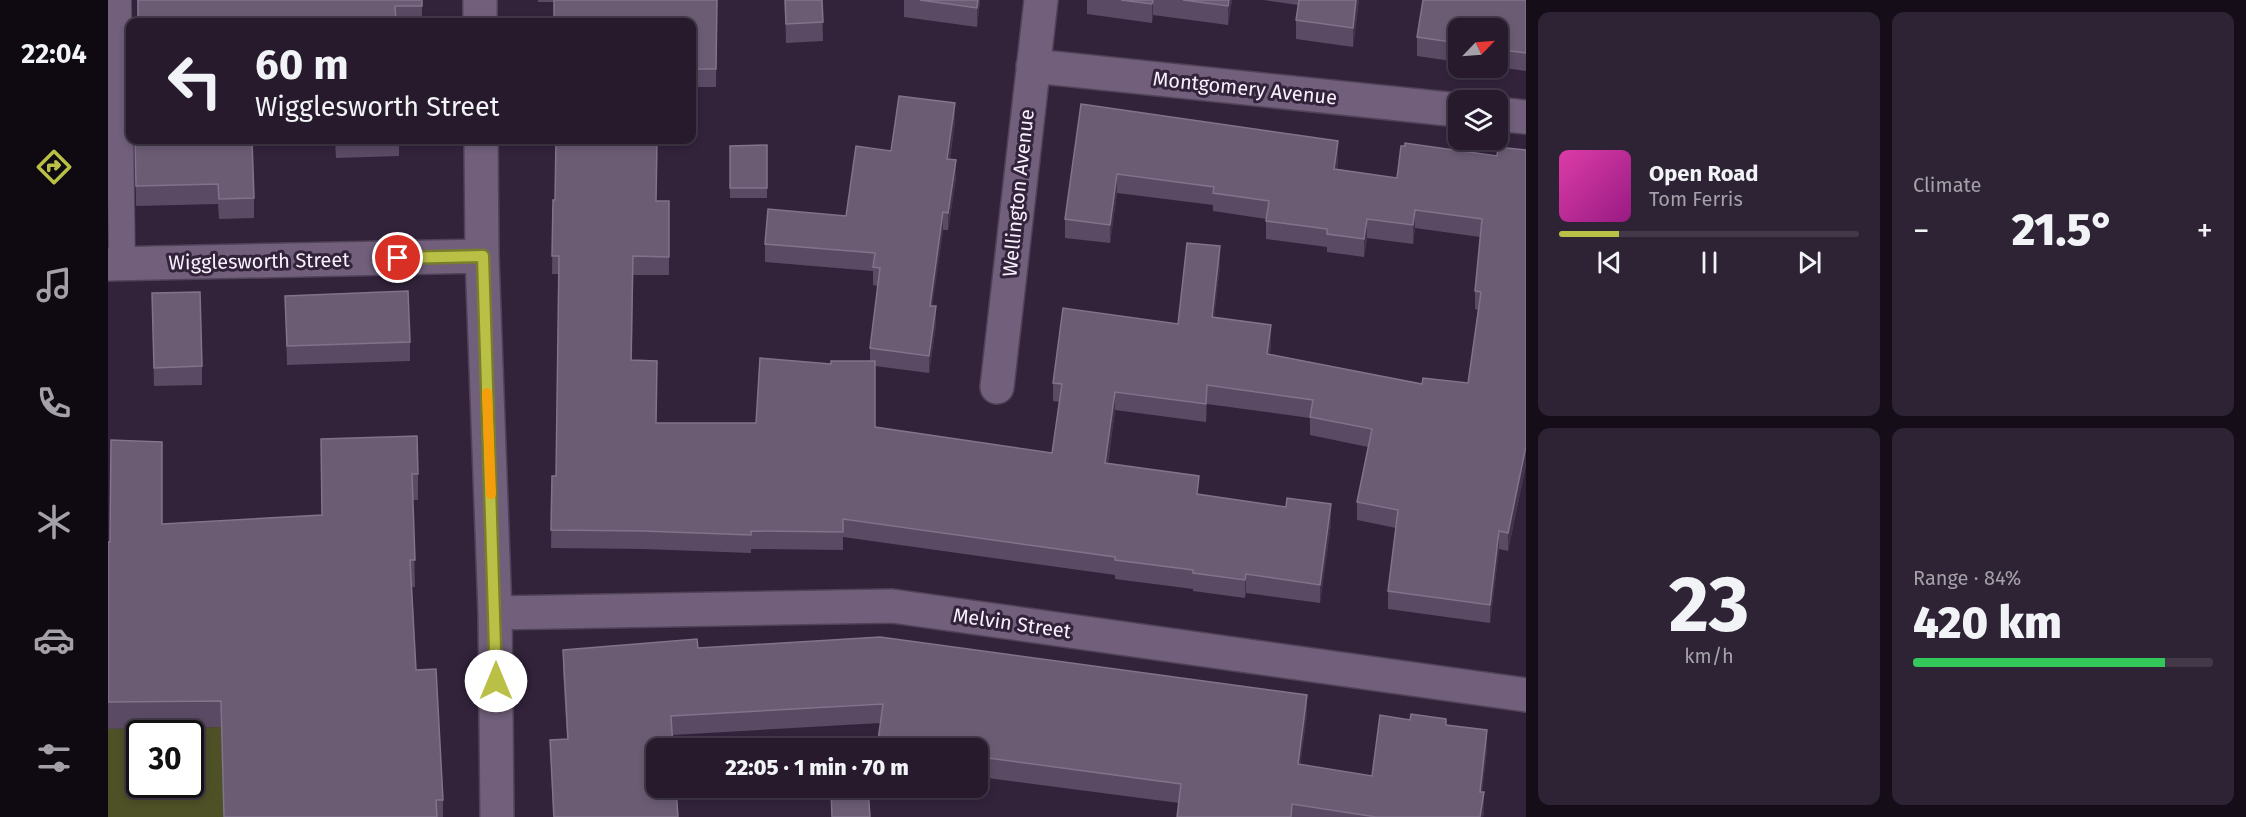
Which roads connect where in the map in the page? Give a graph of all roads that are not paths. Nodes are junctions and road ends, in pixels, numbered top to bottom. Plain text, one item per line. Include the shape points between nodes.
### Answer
1 (118, 0) edge
2 (480, 0) edge
3 (1041, 0) edge
4 (480, 18) edge
5 (1033, 66) junction
6 (1448, 109) edge
7 (1508, 115) edge
8 (1526, 117) edge
9 (481, 144) edge
10 (483, 256) junction
11 (115, 263) edge
12 (997, 387) dead end
13 (495, 613) junction
14 (1526, 695) edge
15 (497, 817) edge

1 - 11 lane
2 - 4 street
3 - 5 street, Wellington Avenue
5 - 6 street, Montgomery Avenue
5 - 12 street, Wellington Avenue
7 - 8 street
9 - 10 street
10 - 11 street, Wigglesworth Street
10 - 13 street
13 - 14 street, Melvin Street via 892,606
13 - 15 street

